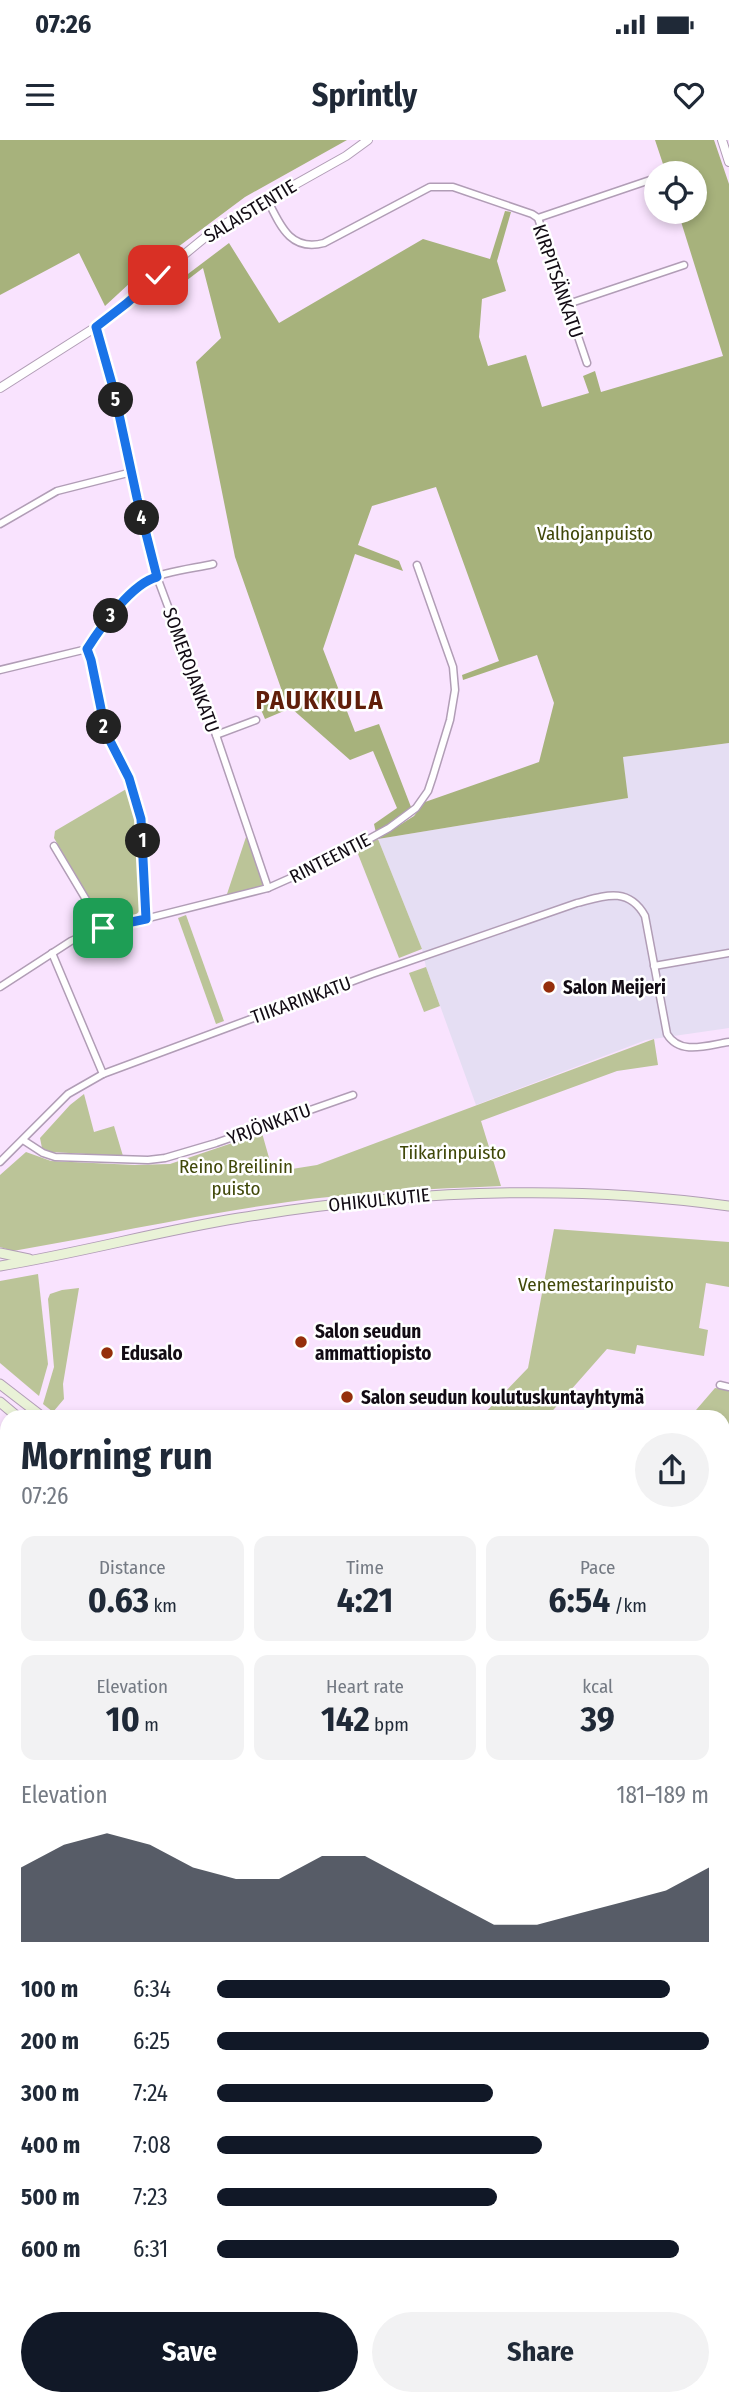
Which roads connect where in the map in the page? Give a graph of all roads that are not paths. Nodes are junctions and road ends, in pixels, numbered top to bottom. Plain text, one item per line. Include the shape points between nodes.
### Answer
1 (368, 140) edge
2 (722, 140) edge
3 (729, 162) edge
4 (644, 182) edge
5 (267, 199) junction
6 (538, 218) junction
7 (684, 265) dead end
8 (568, 304) junction
9 (96, 327) junction
10 (587, 363) dead end
11 (0, 388) edge
12 (132, 472) junction
13 (0, 524) edge
14 (213, 564) dead end
15 (417, 565) dead end
16 (157, 577) junction
17 (87, 649) junction
18 (0, 670) edge
19 (256, 720) dead end
20 (216, 736) junction
21 (54, 846) dead end
22 (268, 888) junction
23 (146, 919) junction
24 (103, 928) junction
25 (52, 953) junction
26 (729, 953) edge
27 (654, 966) junction
28 (0, 988) edge
29 (729, 1042) edge
30 (103, 1073) junction
31 (353, 1095) dead end
32 (23, 1140) junction
33 (0, 1162) edge
34 (729, 1206) edge
35 (0, 1252) edge
36 (34, 1260) junction
37 (0, 1266) edge
38 (0, 1384) edge
39 (720, 1385) dead end
40 (729, 1387) edge
41 (34, 1410) edge

1 - 5 street, SALAISTENTIE
2 - 3 street
4 - 6 street
5 - 6 street, KIRPITSÄNKATU via 290,238 313,246 417,192 441,186 523,209
5 - 9 street, SALAISTENTIE via 214,230
6 - 8 street, KIRPITSÄNKATU
7 - 8 street
8 - 10 street, KIRPITSÄNKATU
9 - 11 street, SALAISTENTIE
9 - 12 street, SOMEROJANKATU
12 - 13 street via 57,491
12 - 16 street, SOMEROJANKATU
14 - 16 street
15 - 22 street, RINTEENTIE via 455,681 450,720 428,791 416,808 390,828
16 - 17 street via 147,579 119,607
16 - 20 street, SOMEROJANKATU
17 - 18 street
17 - 23 street via 106,733 129,778 141,819
19 - 20 street
20 - 22 street, SOMEROJANKATU
21 - 24 street
22 - 23 street, RINTEENTIE
23 - 24 street, RINTEENTIE
24 - 25 street, RINTEENTIE
25 - 28 street, RINTEENTIE
25 - 30 street
26 - 27 street
27 - 29 street via 667,1034 676,1045
27 - 30 street, TIIKARINKATU via 640,907 618,895 606,895 372,974
30 - 32 street, TIIKARINKATU via 68,1094
31 - 32 street, YRJÖNKATU via 165,1158 55,1157
32 - 33 street, TIIKARINKATU
34 - 36 main road, OHIKULKUTIE via 539,1191 424,1195 236,1218
35 - 36 main road
36 - 37 main road, OHIKULKUTIE
38 - 41 main road
39 - 40 street

